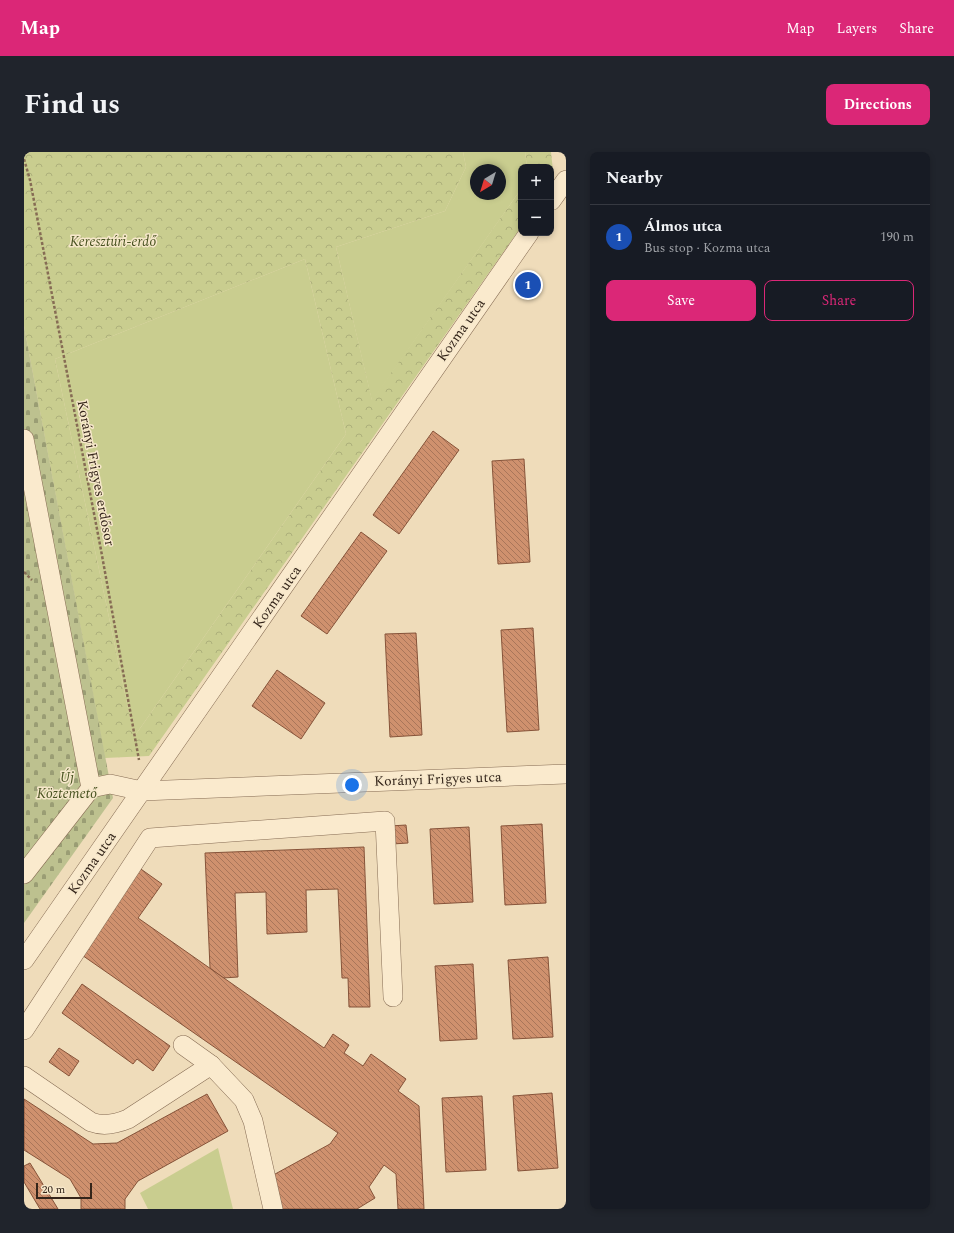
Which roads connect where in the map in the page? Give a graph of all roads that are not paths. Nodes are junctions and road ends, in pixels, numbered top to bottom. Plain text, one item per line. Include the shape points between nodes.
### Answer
1 (566, 180) edge
2 (552, 200) edge
3 (527, 236) edge
4 (24, 439) edge
5 (566, 774) edge
6 (91, 788) junction
7 (142, 791) junction
8 (24, 874) edge
9 (24, 960) edge
10 (393, 997) dead end
11 (24, 1030) edge
12 (183, 1045) dead end
13 (211, 1065) junction
14 (24, 1076) edge
15 (273, 1209) edge

1 - 2 street
3 - 7 street, Kozma utca
4 - 6 street
5 - 7 street, Korányi Frigyes utca
6 - 7 street, Korányi Frigyes utca via 110,784
6 - 8 street
7 - 9 street, Kozma utca
10 - 11 street via 385,820 150,838
12 - 13 street
13 - 14 street via 128,1119 115,1124 98,1125 91,1122
13 - 15 street via 244,1100 253,1121

